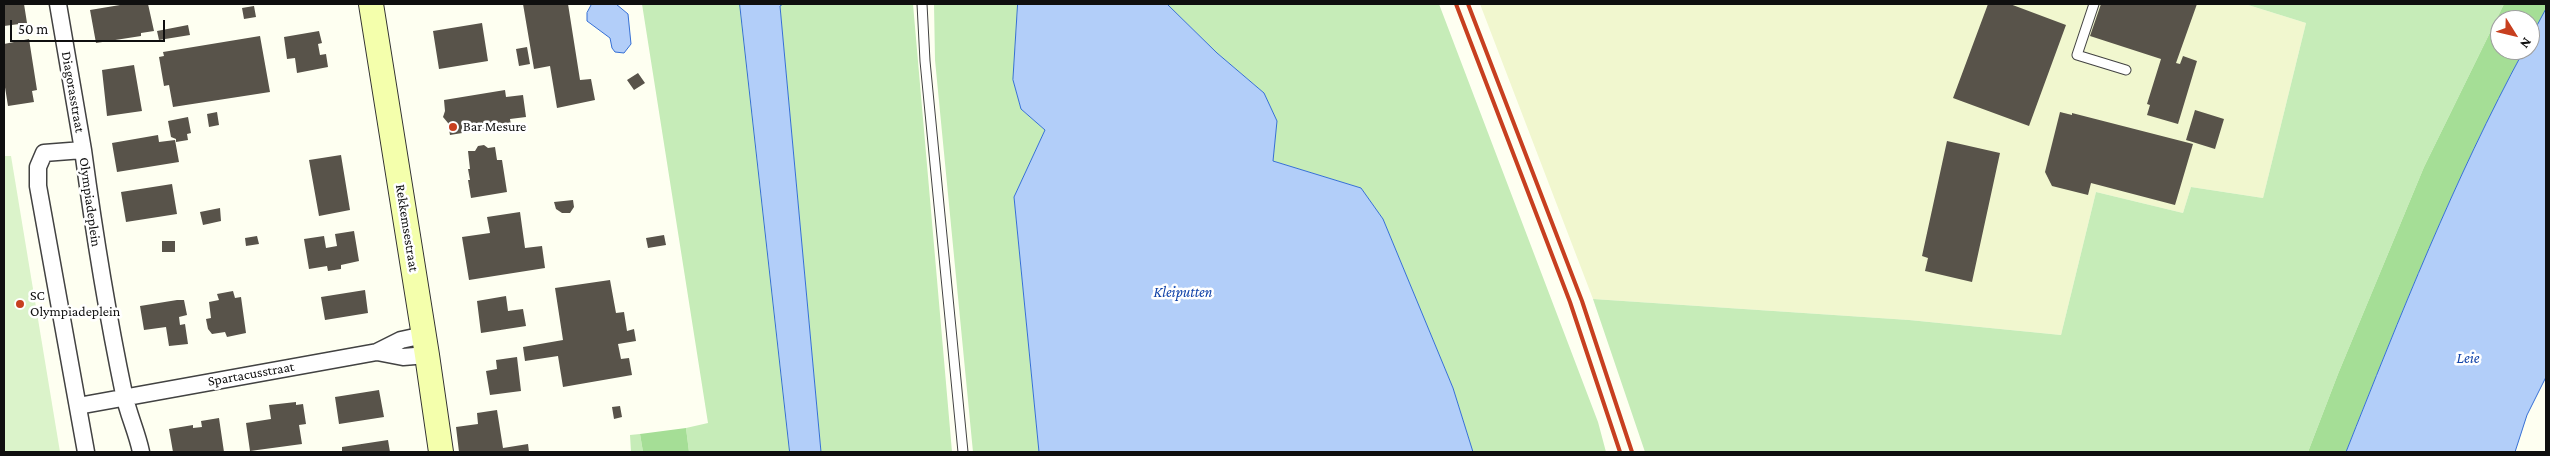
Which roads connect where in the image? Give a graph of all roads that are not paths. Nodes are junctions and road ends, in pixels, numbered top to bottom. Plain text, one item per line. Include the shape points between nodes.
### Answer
1 (58, 4) edge
2 (371, 4) edge
3 (922, 4) edge
4 (2094, 4) edge
5 (2126, 70) dead end
6 (83, 150) junction
7 (426, 345) junction
8 (124, 397) junction
9 (78, 406) junction
10 (86, 452) edge
11 (141, 452) edge
12 (440, 452) edge
13 (962, 452) edge

1 - 6 street, Diagorasstraat
2 - 7 street, Rekkemsestraat
3 - 13 lane
4 - 5 lane via 2077,55
6 - 8 street, Olympiadeplein via 95,238
6 - 9 street, Olympiadeplein via 44,153 38,167 38,186
7 - 8 street, Spartacusstraat via 403,357 377,352
7 - 12 street, Rekkemsestraat
8 - 9 street
8 - 11 street, Olympiadeplein
9 - 10 street, Olympiadeplein

